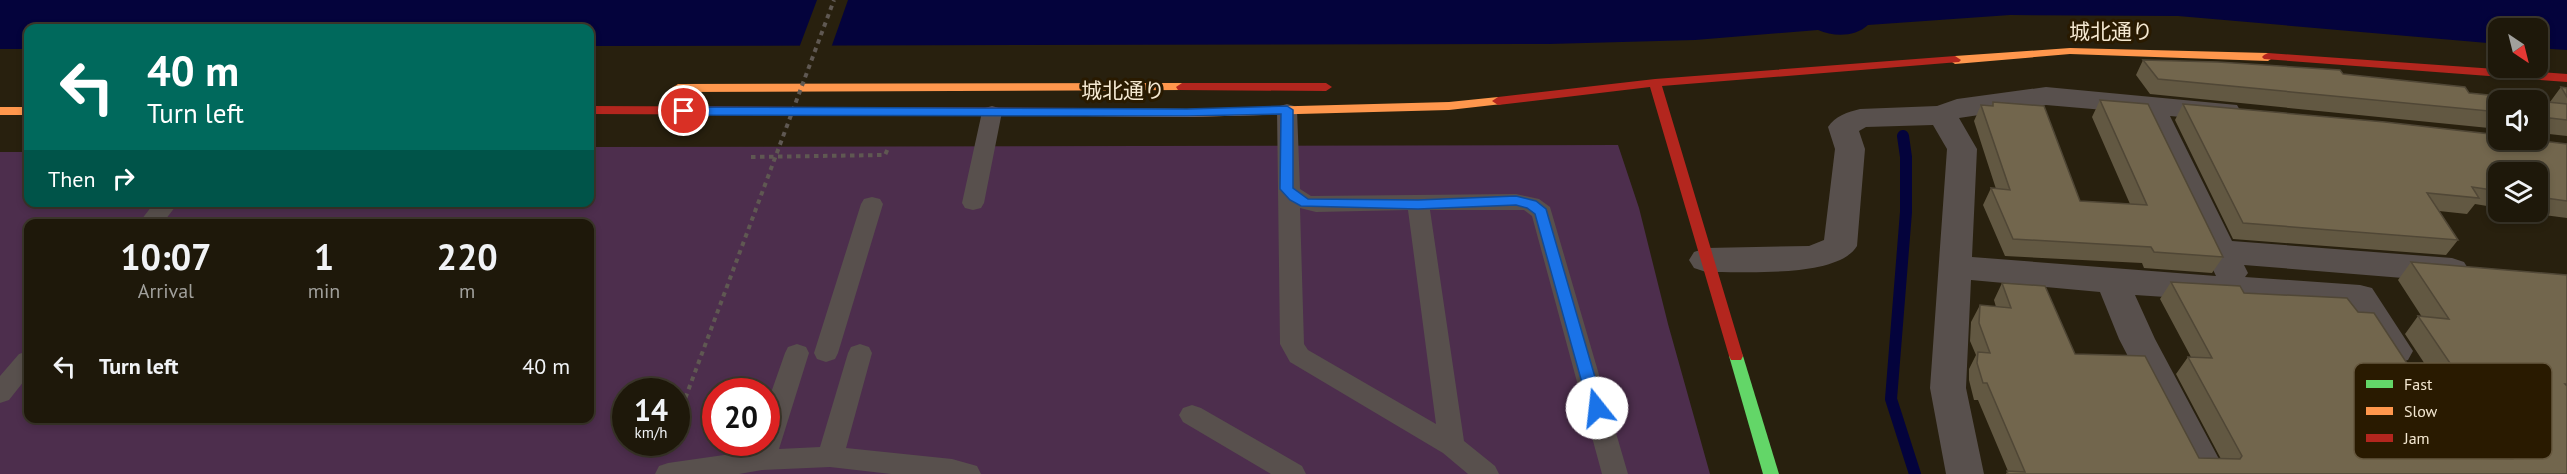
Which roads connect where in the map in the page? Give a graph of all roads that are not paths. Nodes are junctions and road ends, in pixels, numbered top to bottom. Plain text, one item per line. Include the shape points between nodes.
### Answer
1 (2567, 78) edge
2 (1655, 83) junction
3 (1513, 85) dead end
4 (1338, 87) dead end
5 (661, 88) dead end
6 (2150, 105) junction
7 (594, 110) edge
8 (1287, 110) junction
9 (0, 111) edge
10 (24, 111) edge
11 (992, 112) junction
12 (1942, 115) junction
13 (2256, 115) edge
14 (1287, 189) junction
15 (973, 203) dead end
16 (872, 204) dead end
17 (1418, 204) junction
18 (164, 207) edge
19 (153, 219) edge
20 (2220, 252) junction
21 (1706, 260) junction
22 (1956, 267) junction
23 (2483, 272) edge
24 (2112, 281) junction
25 (2238, 288) junction
26 (797, 353) dead end
27 (826, 353) dead end
28 (860, 353) dead end
29 (2402, 363) edge
30 (24, 365) edge
31 (0, 393) edge
32 (1192, 415) dead end
33 (1452, 446) junction
34 (830, 458) junction
35 (762, 460) junction
36 (1284, 472) edge
37 (668, 474) edge
38 (968, 474) edge
39 (1486, 474) edge
40 (1615, 474) edge
41 (1772, 474) edge
42 (1965, 474) edge
43 (2208, 474) edge

1 - 2 main road, 城北通り via 2219,54 2070,51
2 - 3 main road, 城北通り
2 - 8 main road, 城北通り via 1449,106
2 - 21 main road
4 - 5 main road, 城北通り
6 - 12 street via 2046,96 1957,108
6 - 13 street
6 - 20 street
7 - 11 main road, 城北通り
8 - 11 main road, 城北通り
8 - 14 lane
9 - 10 main road
11 - 15 lane
12 - 21 street via 1860,118 1843,127 1850,149 1840,246 1814,258
12 - 22 street via 1962,149
14 - 17 lane via 1306,203
14 - 33 lane via 1292,344 1299,356
16 - 27 lane
17 - 33 lane
17 - 40 lane via 1516,201 1531,204 1542,212
18 - 19 lane
20 - 23 street
20 - 25 street
21 - 41 main road
22 - 24 street
22 - 42 street via 1948,388
24 - 25 street
24 - 43 street via 2137,339
25 - 29 street via 2360,297
26 - 35 lane
28 - 34 lane
30 - 31 lane
32 - 36 lane
33 - 39 lane
34 - 35 lane
34 - 38 lane
35 - 37 lane

